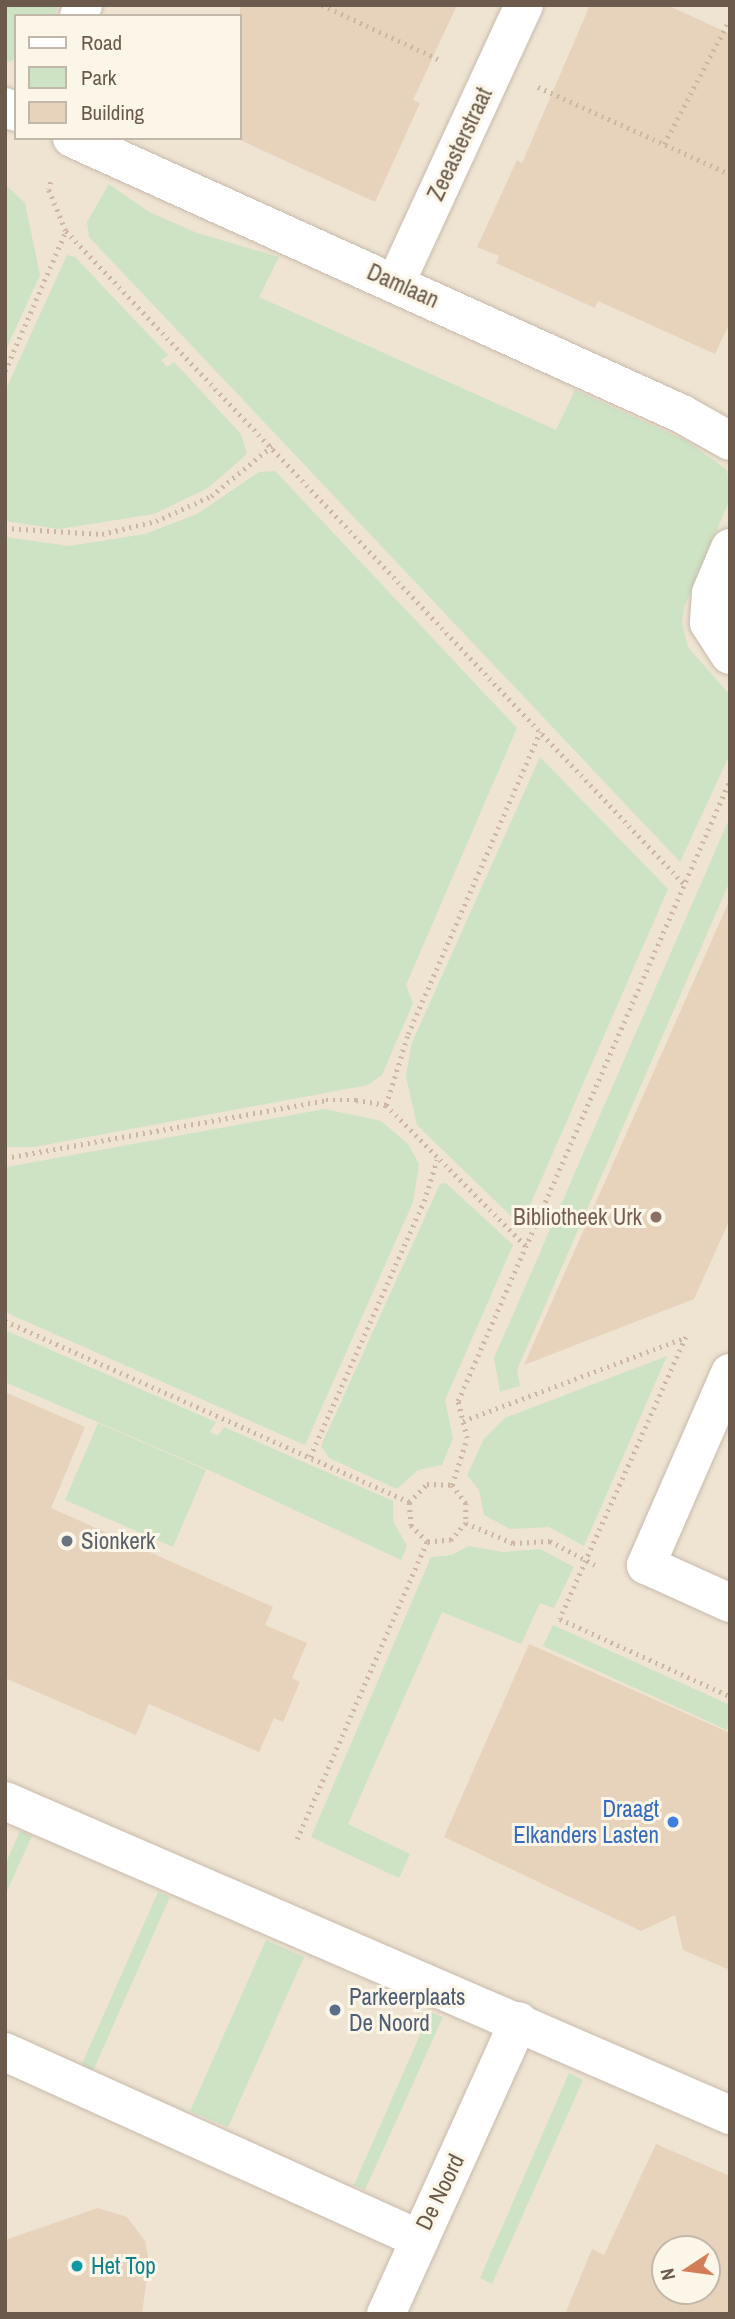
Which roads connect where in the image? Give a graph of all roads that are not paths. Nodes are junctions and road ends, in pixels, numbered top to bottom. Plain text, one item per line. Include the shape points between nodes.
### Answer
1 (524, 5) edge
2 (76, 140) edge
3 (396, 282) junction
4 (730, 441) edge
5 (730, 548) edge
6 (730, 655) edge
7 (730, 1373) edge
8 (730, 1602) edge
9 (5, 1801) edge
10 (519, 2021) junction
11 (5, 2052) edge
12 (730, 2115) edge
13 (420, 2239) junction
14 (386, 2314) edge

1 - 3 street, Zeeasterstraat
2 - 3 street, Damlaan
3 - 4 street, Damlaan via 670,408
5 - 6 street via 711,593 709,623
7 - 8 street via 646,1565
9 - 10 street
10 - 12 street
10 - 13 street, De Noord
11 - 13 street, De Noord
13 - 14 street

